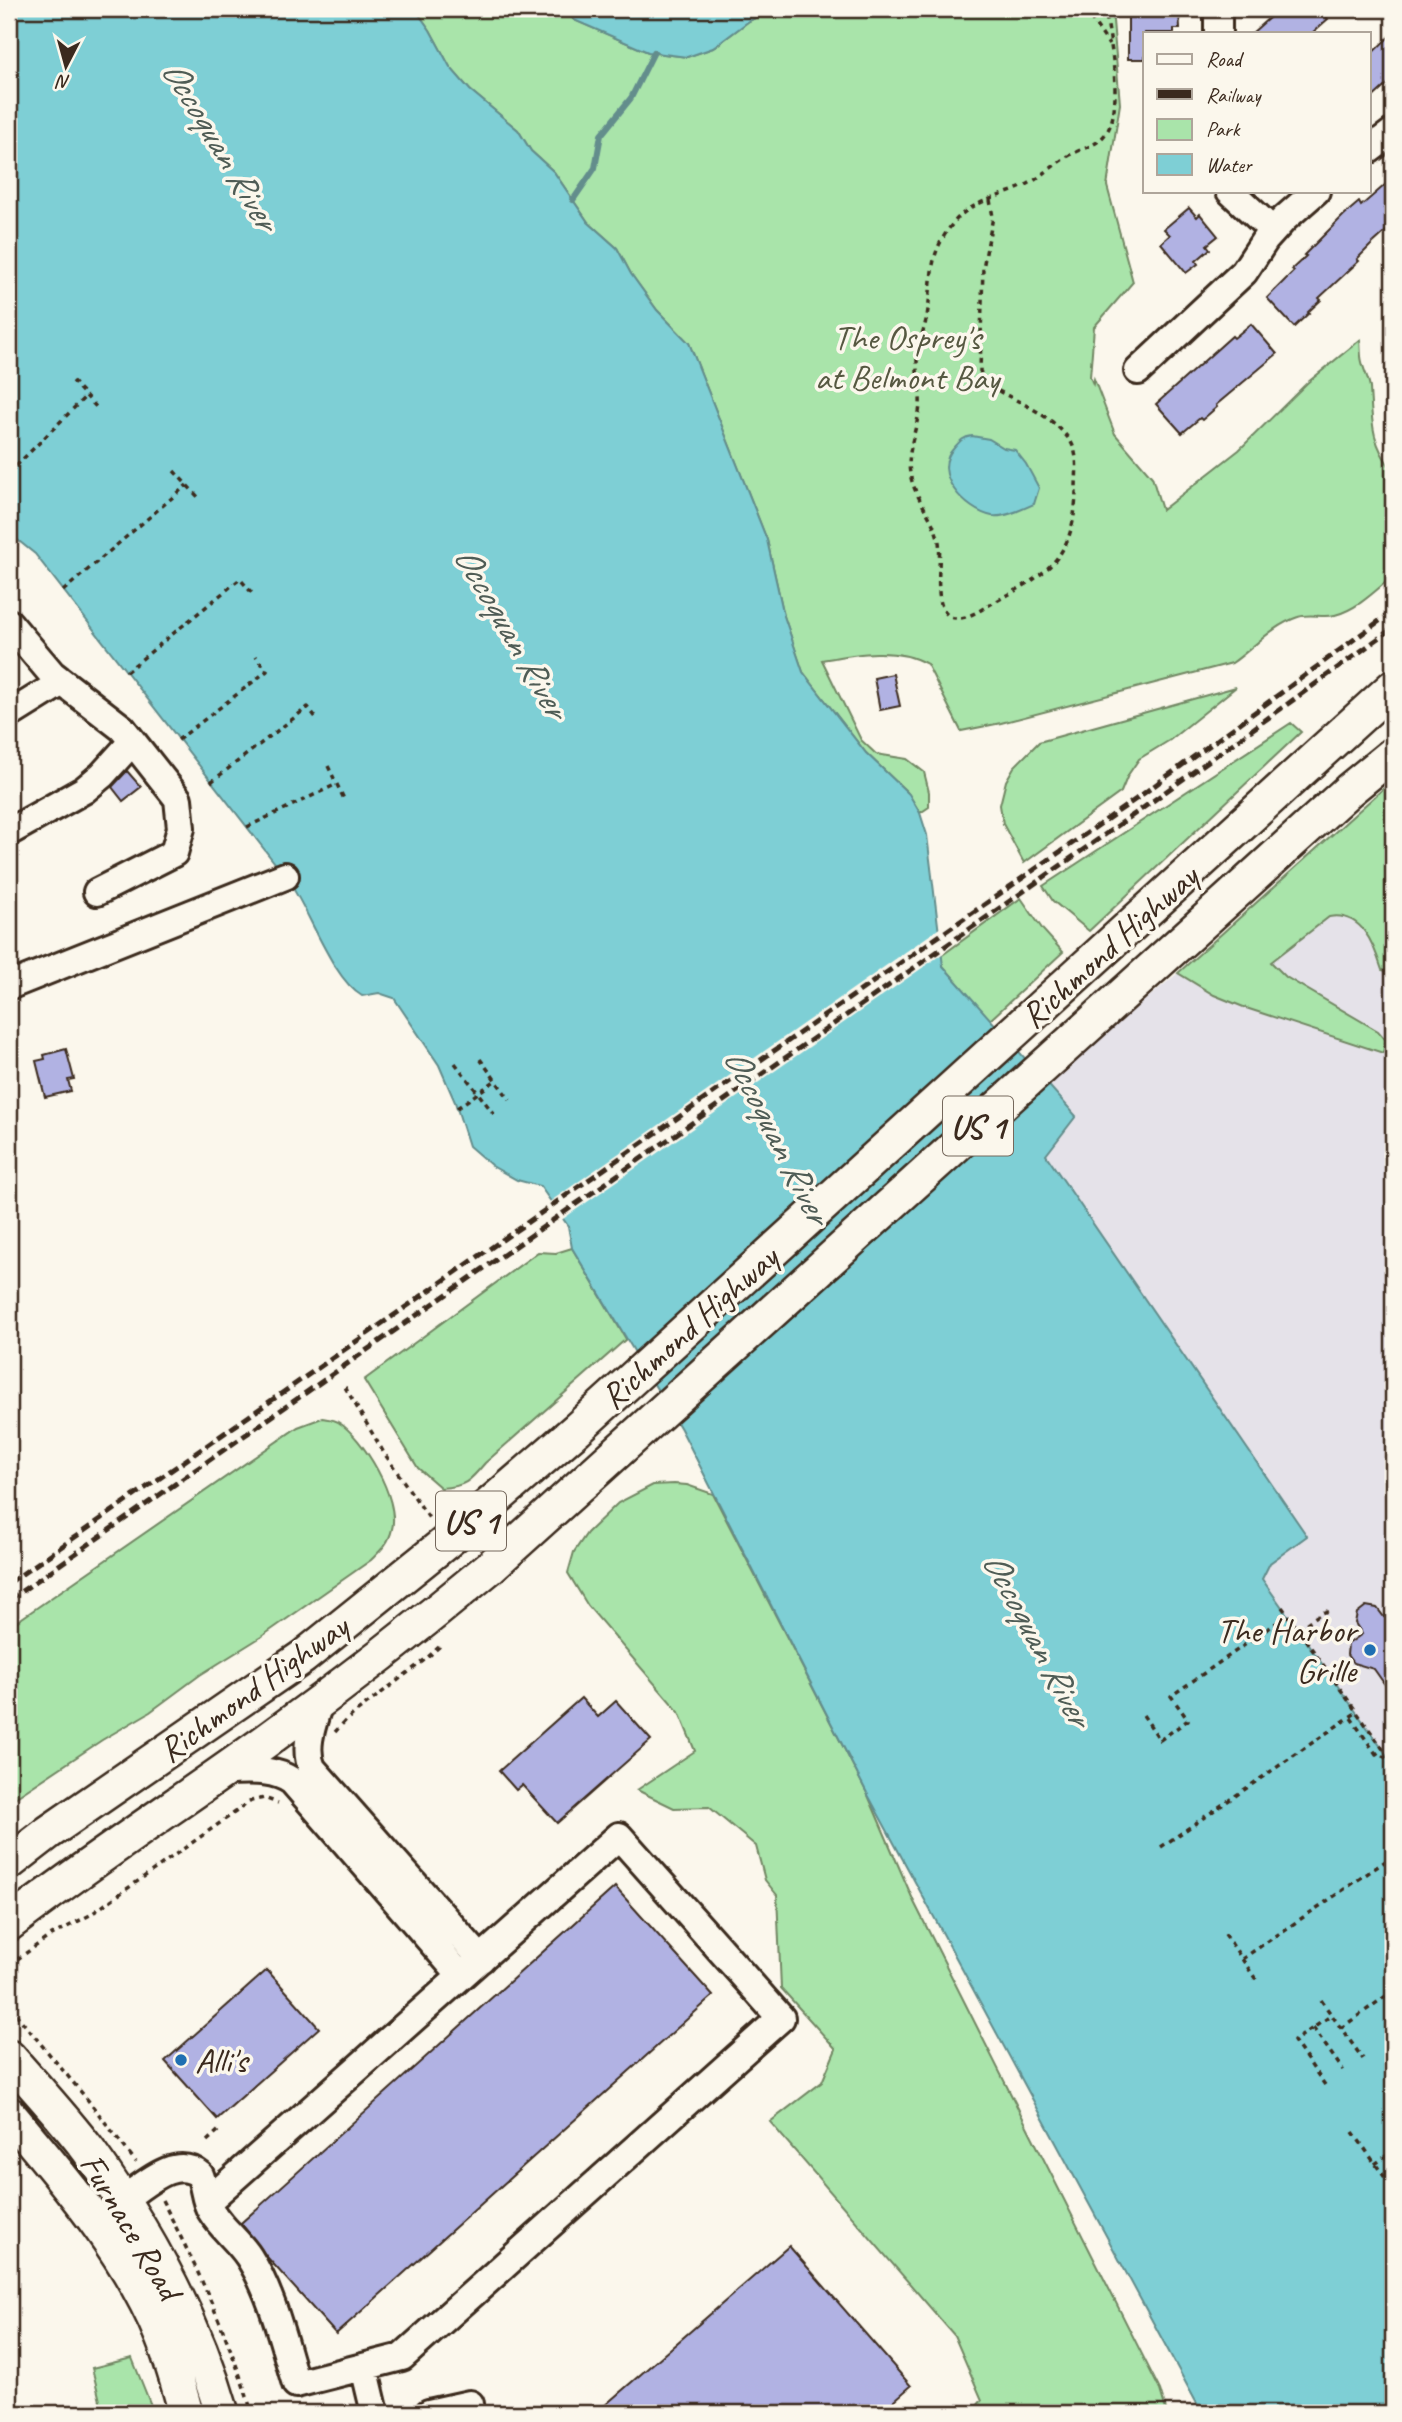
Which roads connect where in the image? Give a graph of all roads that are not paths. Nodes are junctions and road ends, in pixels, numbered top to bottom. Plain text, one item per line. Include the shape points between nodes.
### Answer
1 (1218, 9) edge
2 (1218, 32) edge
3 (1393, 132) edge
4 (1370, 149) edge
5 (1231, 192) edge
6 (1316, 192) edge
7 (1273, 231) junction
8 (1138, 371) dead end
9 (9, 623) edge
10 (62, 682) junction
11 (1393, 687) edge
12 (9, 715) edge
13 (132, 742) junction
14 (1393, 754) edge
15 (9, 832) edge
16 (285, 876) dead end
17 (97, 892) dead end
18 (9, 986) edge
19 (319, 1703) junction
20 (223, 1772) junction
21 (9, 1863) edge
22 (9, 1924) edge
23 (481, 1959) junction
24 (461, 1976) junction
25 (9, 2057) edge
26 (9, 2114) edge
27 (122, 2200) junction
28 (206, 2202) junction
29 (365, 2367) junction
30 (470, 2404) dead end
31 (186, 2413) edge
32 (222, 2413) edge
33 (375, 2413) edge
34 (429, 2413) edge

1 - 2 street
3 - 4 street
5 - 7 street
6 - 7 street
7 - 8 street via 1244,272
9 - 10 street
10 - 12 street
10 - 13 street
11 - 21 main road, Richmond Highway / US 1 via 577,1430 445,1543 303,1657
13 - 15 street via 84,790
13 - 17 street via 178,799 181,828 174,853
14 - 19 main road, Richmond Highway / US 1 via 489,1568
16 - 18 street
19 - 20 main road, Richmond Highway / US 1
19 - 23 street via 309,1745 312,1768
20 - 22 main road, Richmond Highway / US 1
20 - 24 street via 268,1771 292,1781
23 - 24 street
23 - 29 street via 620,1836 780,2018 402,2357
24 - 28 street
25 - 27 main road, Furnace Road via 87,2149
26 - 31 main road, Furnace Road via 72,2191 131,2275 162,2335
27 - 28 street via 161,2174 186,2167 200,2175
27 - 32 main road, Furnace Road via 178,2301
28 - 29 street via 258,2274 296,2384
29 - 33 street
30 - 34 street

